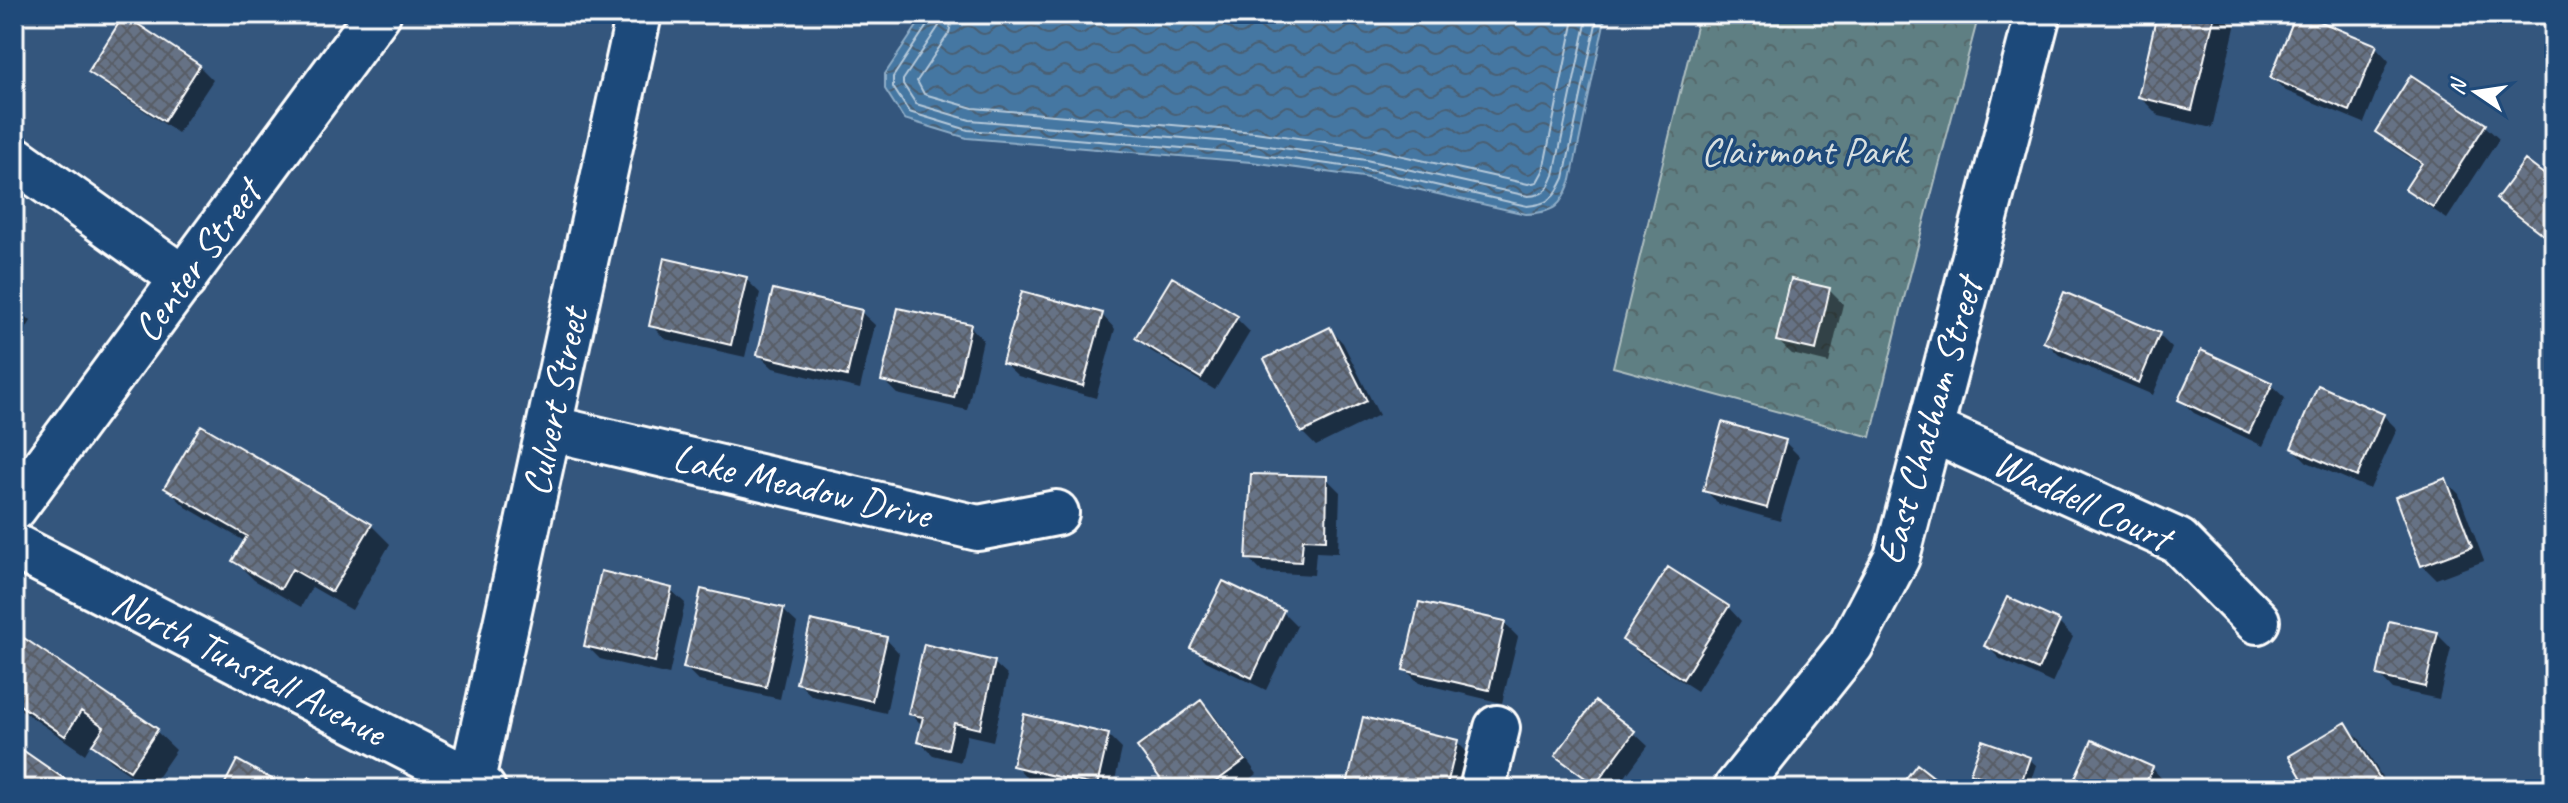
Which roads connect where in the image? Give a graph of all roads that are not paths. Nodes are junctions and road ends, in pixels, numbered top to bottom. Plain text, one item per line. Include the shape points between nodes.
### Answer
1 (378, 14) edge
2 (639, 14) edge
3 (2038, 14) edge
4 (14, 158) edge
5 (184, 279) junction
6 (549, 428) junction
7 (1930, 429) junction
8 (14, 508) edge
9 (1056, 513) dead end
10 (14, 546) edge
11 (2257, 621) dead end
12 (1497, 728) dead end
13 (475, 786) edge
14 (1482, 789) edge
15 (1736, 789) edge

1 - 5 street, Center Street
2 - 6 street, Culvert Street
3 - 7 street, East Chatham Street
4 - 5 street
5 - 8 street, Center Street
6 - 9 street, Lake Meadow Drive via 978,528
6 - 13 street, Culvert Street
7 - 11 street, Waddell Court via 2178,541
7 - 15 street, East Chatham Street via 1897,557 1851,645
10 - 13 street, North Tunstall Avenue
12 - 14 street

